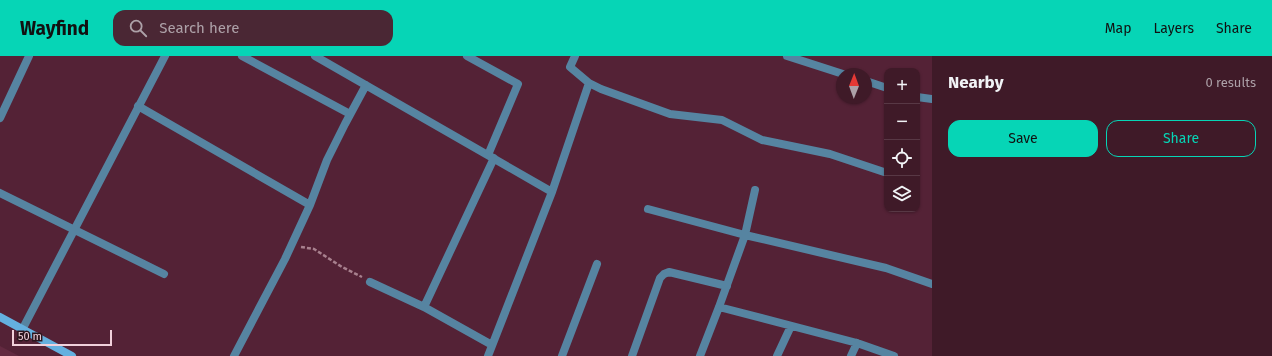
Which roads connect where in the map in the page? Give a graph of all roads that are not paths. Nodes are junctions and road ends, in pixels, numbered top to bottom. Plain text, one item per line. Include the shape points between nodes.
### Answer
1 (29, 56) edge
2 (165, 56) edge
3 (242, 56) edge
4 (315, 56) edge
5 (467, 56) edge
6 (575, 56) edge
7 (787, 56) edge
8 (836, 72) edge
9 (589, 83) junction
10 (872, 83) edge
11 (366, 85) junction
12 (884, 87) edge
13 (920, 97) edge
14 (932, 99) edge
15 (138, 106) junction
16 (350, 114) junction
17 (0, 118) edge
18 (491, 157) junction
19 (884, 172) edge
20 (755, 190) dead end
21 (552, 192) junction
22 (0, 193) edge
23 (310, 205) junction
24 (648, 209) dead end
25 (75, 229) junction
26 (745, 235) junction
27 (597, 264) dead end
28 (164, 274) dead end
29 (370, 282) road end
30 (932, 284) edge
31 (727, 286) junction
32 (424, 307) junction
33 (719, 307) junction
34 (0, 317) edge
35 (791, 326) junction
36 (22, 330) junction
37 (857, 343) junction
38 (492, 346) junction
39 (72, 356) edge
40 (234, 356) edge
41 (488, 356) edge
42 (562, 356) edge
43 (632, 356) edge
44 (700, 356) edge
45 (777, 356) edge
46 (851, 356) edge
47 (894, 356) edge

1 - 17 street
2 - 15 street
3 - 16 street
4 - 11 street
5 - 18 street via 518,84
6 - 9 street via 570,67
7 - 8 street
9 - 19 street via 670,114 722,120 762,140 830,154
9 - 21 street
10 - 12 street
11 - 16 street
11 - 18 street
13 - 14 street
15 - 23 street
15 - 25 street
16 - 23 street via 327,160
18 - 21 street
18 - 32 street
20 - 26 street
21 - 38 street
22 - 25 street
23 - 40 street
24 - 26 street
25 - 28 street
25 - 36 street
26 - 30 street via 886,268
26 - 31 street
27 - 42 street
29 - 32 street
31 - 33 street
31 - 43 street via 669,272 664,274 660,278
32 - 38 street
33 - 35 street
33 - 44 street
34 - 36 street
35 - 37 street
35 - 45 street
36 - 39 street
37 - 46 street
37 - 47 street
38 - 41 street

